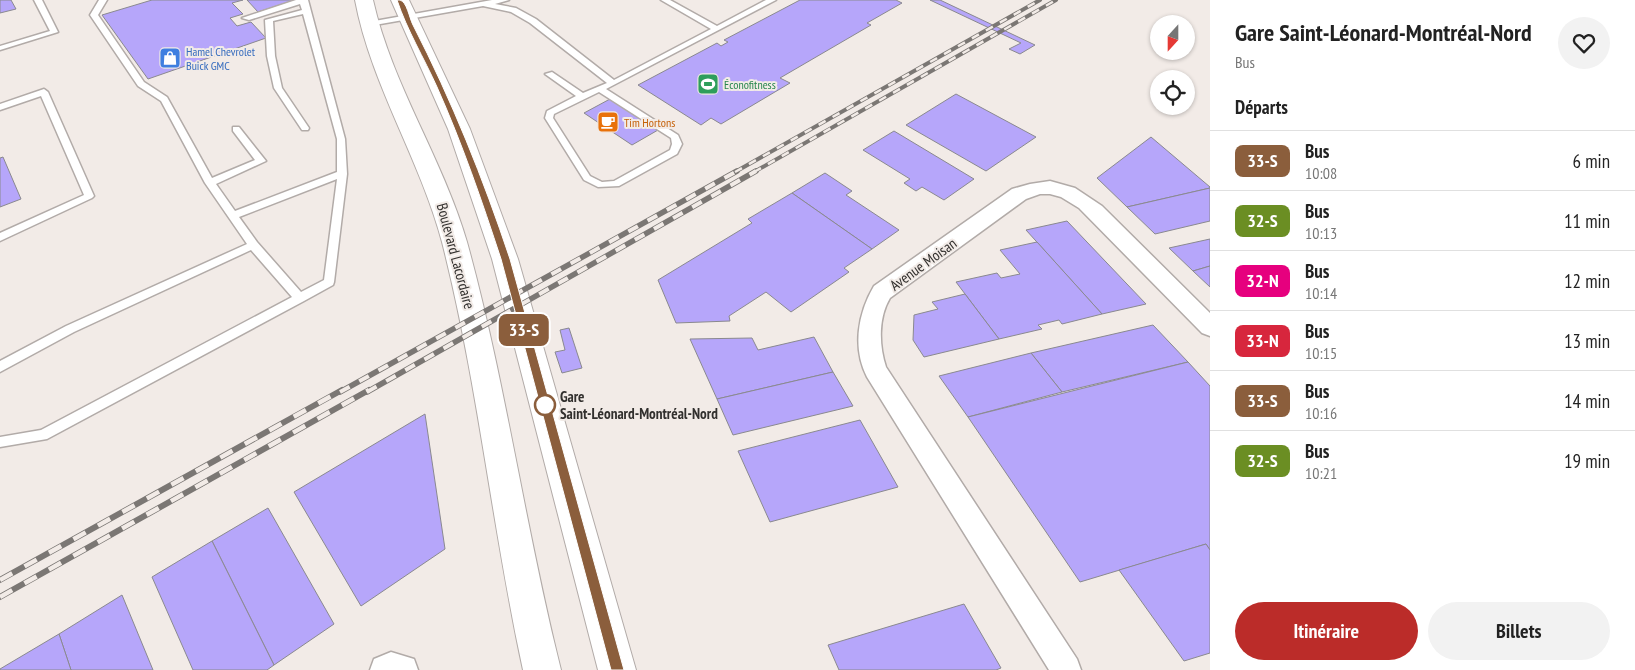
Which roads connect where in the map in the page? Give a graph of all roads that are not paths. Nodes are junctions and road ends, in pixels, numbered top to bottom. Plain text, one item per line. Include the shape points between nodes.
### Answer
1 (38, 0) edge
2 (103, 0) edge
3 (364, 0) edge
4 (505, 0) edge
5 (665, 0) edge
6 (772, 0) edge
7 (305, 4) edge
8 (484, 4) junction
9 (403, 9) edge
10 (246, 18) dead end
11 (369, 24) junction
12 (717, 29) junction
13 (0, 48) edge
14 (549, 74) dead end
15 (613, 84) junction
16 (600, 89) junction
17 (582, 96) junction
18 (0, 107) edge
19 (305, 128) dead end
20 (236, 129) dead end
21 (342, 174) junction
22 (210, 183) junction
23 (232, 216) junction
24 (0, 237) edge
25 (253, 245) junction
26 (300, 298) junction
27 (1210, 327) edge
28 (0, 367) edge
29 (0, 442) edge
30 (385, 670) edge
31 (403, 670) edge
32 (542, 670) edge
33 (617, 670) edge
34 (1066, 670) edge

1 - 13 lane via 54,32
2 - 22 lane via 94,15 141,84 164,99
3 - 11 main road, Boulevard Lacordaire
4 - 8 lane
5 - 12 lane
6 - 12 lane
7 - 10 lane
7 - 19 lane via 269,20 271,56 278,88
7 - 21 lane via 341,139
8 - 9 lane
8 - 15 lane via 513,10 532,21
9 - 11 lane
9 - 33 main road via 441,87 484,192
11 - 32 main road, Boulevard Lacordaire via 441,200 454,242 478,342
12 - 15 lane
14 - 17 lane
15 - 16 lane
16 - 17 lane
16 - 17 lane via 675,137 674,152 616,184 601,185 587,178 549,118 550,113
18 - 24 lane via 44,92 89,196
20 - 22 lane via 261,161
21 - 23 lane
21 - 26 lane via 329,282
22 - 23 lane
23 - 25 lane
25 - 26 lane
25 - 28 lane via 70,329
26 - 29 lane via 42,435
27 - 34 street, Avenue Moisan via 1095,211 1079,198 1059,189 1034,188 1019,194 882,292 876,301 870,342 875,370
30 - 31 street via 391,667

